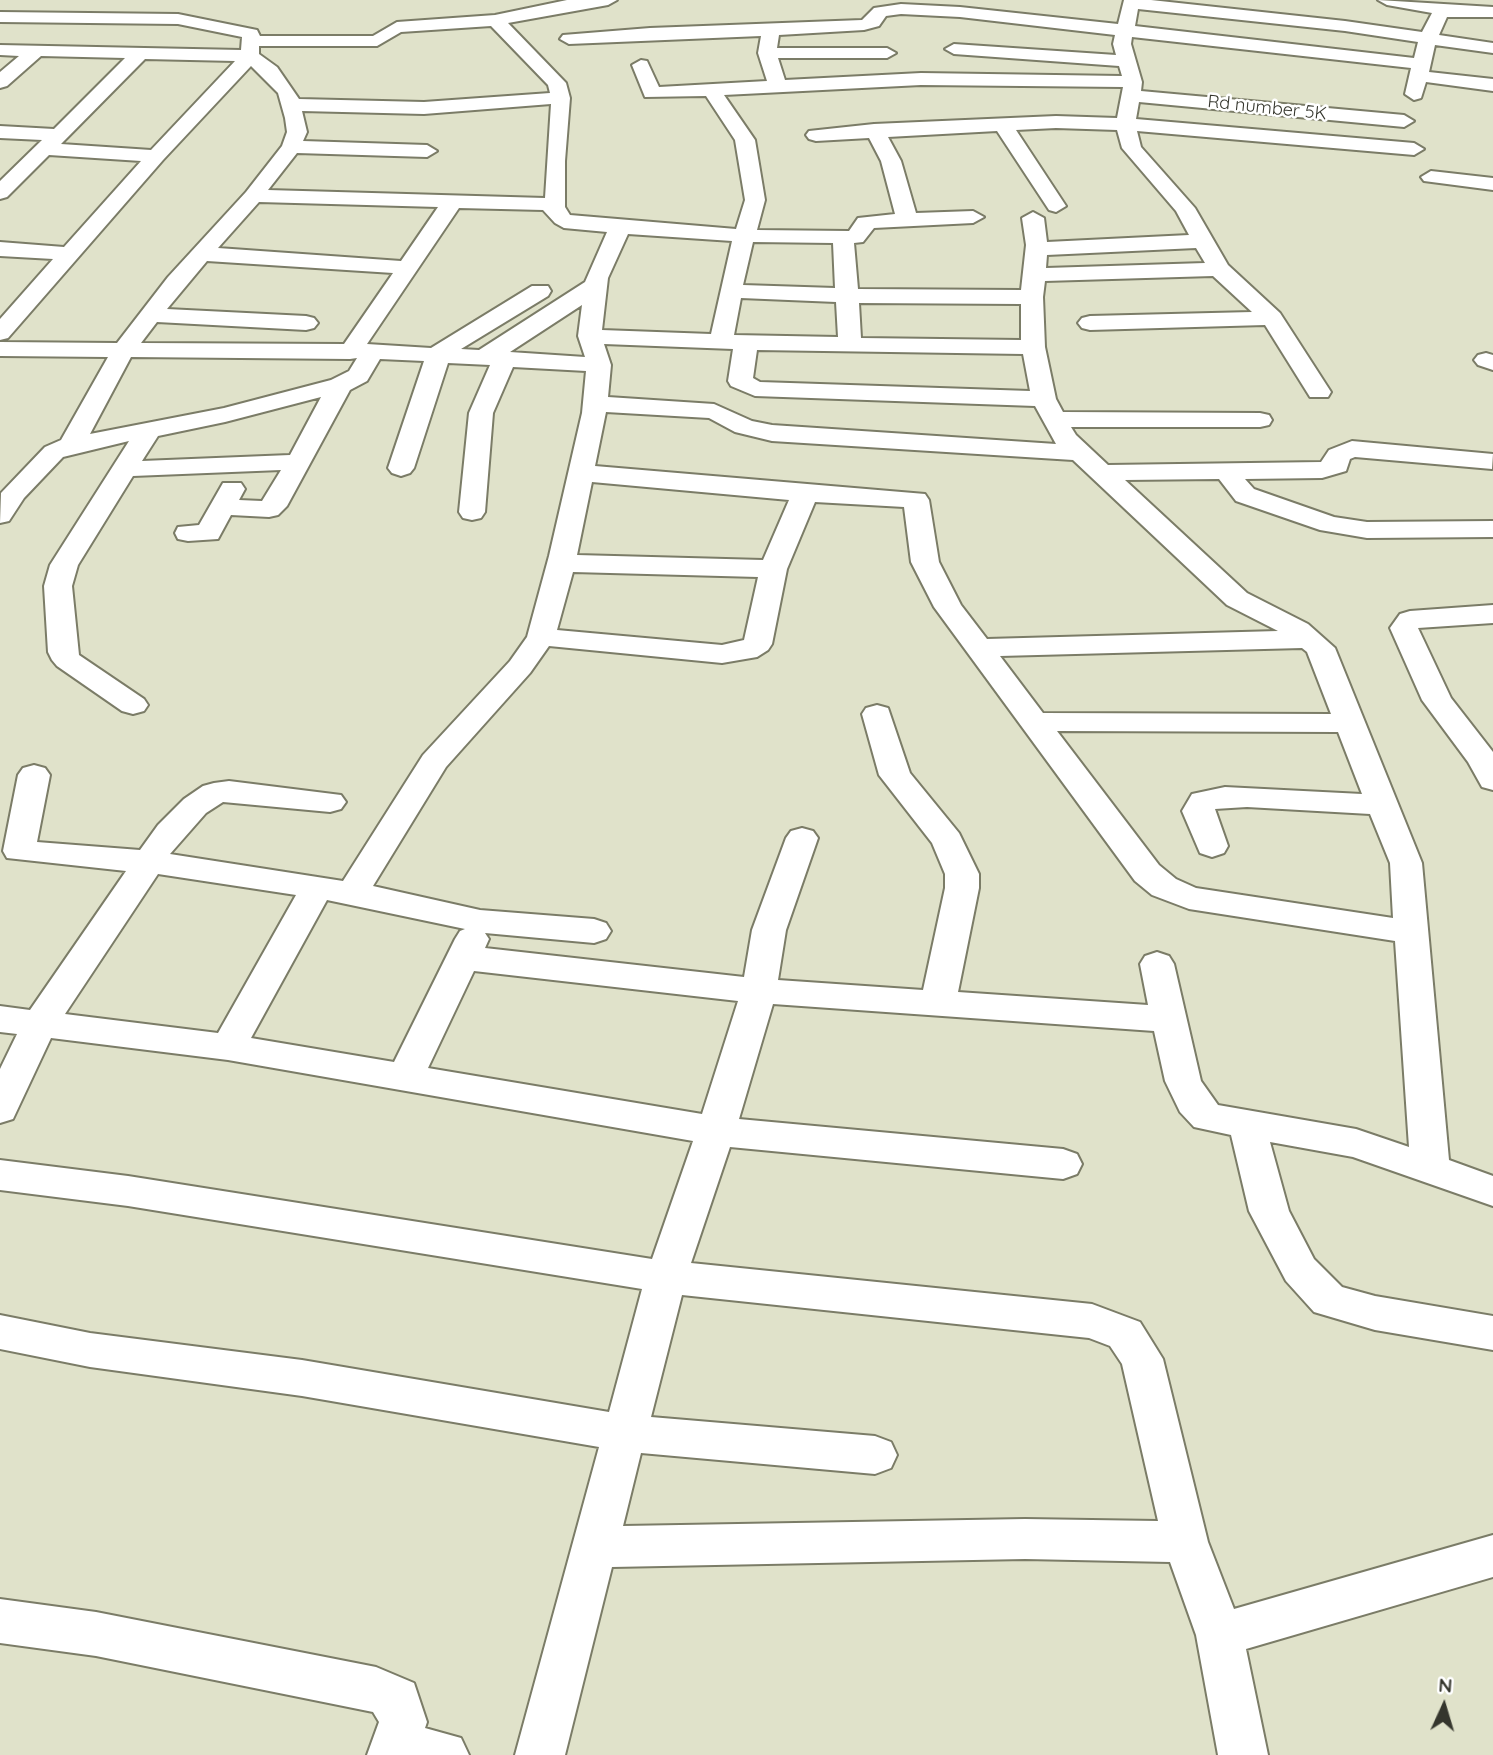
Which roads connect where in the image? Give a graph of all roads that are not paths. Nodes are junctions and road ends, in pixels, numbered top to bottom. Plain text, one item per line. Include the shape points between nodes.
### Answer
1 (177, 0) edge
2 (608, 0) edge
3 (1387, 0) edge
4 (1132, 1) edge
5 (882, 5) edge
6 (1451, 11) junction
7 (1493, 12) edge
8 (0, 17) edge
9 (178, 19) junction
10 (495, 20) junction
11 (1124, 29) junction
12 (771, 30) junction
13 (1428, 38) junction
14 (569, 39) dead end
15 (954, 48) dead end
16 (1493, 48) edge
17 (250, 49) junction
18 (0, 50) edge
19 (36, 51) junction
20 (142, 52) junction
21 (887, 52) dead end
22 (767, 53) junction
23 (1125, 61) junction
24 (641, 65) dead end
25 (1419, 78) junction
26 (0, 82) edge
27 (1493, 85) edge
28 (778, 88) junction
29 (1132, 89) junction
30 (713, 92) junction
31 (561, 98) junction
32 (291, 105) junction
33 (1404, 121) dead end
34 (1125, 124) junction
35 (1004, 125) junction
36 (874, 130) junction
37 (0, 132) edge
38 (61, 135) junction
39 (817, 135) dead end
40 (291, 147) junction
41 (45, 149) junction
42 (1413, 149) dead end
43 (427, 151) dead end
44 (156, 156) junction
45 (1431, 177) dead end
46 (1493, 184) edge
47 (0, 192) edge
48 (253, 196) junction
49 (454, 200) junction
50 (555, 207) junction
51 (973, 217) dead end
52 (907, 219) junction
53 (620, 227) junction
54 (747, 236) junction
55 (843, 237) junction
56 (1204, 242) junction
57 (0, 248) edge
58 (1037, 248) junction
59 (69, 254) junction
60 (204, 254) junction
61 (409, 268) junction
62 (1219, 269) junction
63 (596, 285) junction
64 (1033, 286) junction
65 (540, 291) dead end
66 (731, 291) junction
67 (845, 296) junction
68 (10, 309) edge
69 (151, 315) junction
70 (1272, 318) junction
71 (306, 323) dead end
72 (1090, 323) dead end
73 (0, 333) edge
74 (590, 336) junction
75 (721, 342) junction
76 (746, 343) junction
77 (850, 345) junction
78 (1033, 347) junction
79 (0, 349) edge
80 (361, 351) junction
81 (122, 352) junction
82 (439, 353) junction
83 (495, 357) junction
84 (599, 365) junction
85 (340, 386) junction
86 (1319, 392) dead end
87 (595, 404) junction
88 (1049, 409) junction
89 (1260, 420) dead end
90 (150, 428) junction
91 (71, 445) junction
92 (1078, 453) junction
93 (1492, 461) edge
94 (299, 462) junction
95 (244, 465) junction
96 (401, 468) dead end
97 (126, 469) junction
98 (1226, 469) junction
99 (582, 473) junction
100 (1100, 473) junction
101 (7, 493) edge
102 (805, 494) junction
103 (222, 507) junction
104 (472, 512) dead end
105 (0, 515) edge
106 (1493, 529) edge
107 (187, 533) dead end
108 (560, 563) junction
109 (773, 569) junction
110 (1487, 622) edge
111 (541, 637) junction
112 (1311, 639) junction
113 (979, 648) junction
114 (133, 705) dead end
115 (877, 713) dead end
116 (1033, 722) junction
117 (1350, 723) junction
118 (34, 775) dead end
119 (1493, 780) edge
120 (330, 802) dead end
121 (1383, 805) junction
122 (802, 838) dead end
123 (1212, 846) dead end
124 (149, 862) junction
125 (316, 889) junction
126 (352, 893) junction
127 (480, 920) junction
128 (594, 931) dead end
129 (1411, 932) junction
130 (463, 958) junction
131 (1157, 964) dead end
132 (759, 991) junction
133 (938, 1003) junction
134 (0, 1019) edge
135 (1170, 1019) junction
136 (40, 1024) junction
137 (228, 1047) junction
138 (405, 1078) junction
139 (0, 1109) edge
140 (1247, 1125) junction
141 (716, 1131) junction
142 (1063, 1164) dead end
143 (1430, 1168) junction
144 (0, 1175) edge
145 (1493, 1191) edge
146 (666, 1277) junction
147 (0, 1332) edge
148 (1493, 1333) edge
149 (624, 1433) junction
150 (875, 1455) dead end
151 (1185, 1542) junction
152 (595, 1547) junction
153 (1493, 1556) edge
154 (0, 1621) edge
155 (1220, 1635) junction
156 (393, 1751) edge
157 (444, 1755) edge
158 (540, 1755) edge
159 (1243, 1755) edge

1 - 9 street
2 - 10 street
3 - 6 street
4 - 11 street
4 - 13 street
5 - 11 street
5 - 12 street via 873,22 864,25
6 - 7 street
6 - 13 street via 1440,14
8 - 9 street
9 - 17 street via 246,31 251,34
10 - 17 street via 397,27 383,39 365,42
10 - 31 street via 557,83
11 - 23 street
11 - 25 street
12 - 14 street
12 - 22 street
13 - 16 street
13 - 25 street
15 - 23 street
17 - 20 street
17 - 32 street via 287,92
17 - 44 street
18 - 19 street
19 - 20 street
19 - 26 street
20 - 38 street
21 - 22 street
22 - 28 street
23 - 29 street
24 - 30 street, Rd number 5K via 652,93
25 - 27 street
28 - 29 street, Rd number 5K via 921,79
28 - 30 street, Rd number 5K
29 - 33 street, Rd number 5K
29 - 34 street
30 - 54 street via 745,140 755,200
31 - 32 street via 424,108
31 - 50 street
32 - 40 street via 297,132
34 - 35 street
34 - 42 street
34 - 56 street via 1132,148 1185,208
35 - 36 street
35 - 58 street via 1044,212
36 - 39 street
36 - 52 street via 891,161
37 - 38 street
38 - 41 street
40 - 43 street
40 - 48 street
41 - 44 street
41 - 47 street
44 - 59 street
45 - 46 street
48 - 49 street
48 - 60 street
49 - 50 street
49 - 61 street
50 - 53 street via 562,219 572,223
51 - 52 street
52 - 55 street via 866,223 855,237
53 - 54 street
53 - 63 street
54 - 55 street
54 - 66 street
55 - 67 street
56 - 58 street
56 - 62 street
57 - 59 street
58 - 64 street
59 - 68 street
60 - 61 street
60 - 69 street
61 - 80 street
62 - 64 street
62 - 70 street
63 - 74 street
63 - 83 street
64 - 67 street
64 - 78 street
65 - 82 street
66 - 67 street
66 - 75 street
67 - 77 street
68 - 73 street
69 - 71 street
69 - 81 street
70 - 72 street
70 - 86 street
74 - 75 street
74 - 84 street
75 - 76 street
76 - 77 street
76 - 88 street via 740,381 755,389
77 - 78 street
78 - 88 street
79 - 81 street
80 - 81 street
80 - 82 street
80 - 85 street via 359,376
81 - 91 street
82 - 83 street
82 - 96 street
83 - 84 street
83 - 104 street via 481,413
84 - 87 street
85 - 90 street
85 - 94 street
87 - 92 street via 714,411 772,433
87 - 99 street
88 - 89 street
88 - 92 street
90 - 91 street
90 - 97 street
91 - 101 street via 54,452
92 - 100 street
93 - 98 street via 1352,449 1338,454 1337,466 1332,469
94 - 95 street
94 - 103 street via 269,509
95 - 97 street
95 - 103 street
97 - 114 street via 64,565 58,586 67,660
98 - 100 street
98 - 106 street via 1245,495 1329,524 1367,530
99 - 102 street
99 - 108 street
100 - 112 street via 1237,599
101 - 105 street
102 - 109 street
102 - 113 street via 916,500 925,562 948,607
103 - 107 street via 208,533
108 - 109 street
108 - 111 street
109 - 111 street via 758,644 747,652 722,654
110 - 119 street via 1410,620 1404,628 1437,700
111 - 126 street via 520,667 434,762
112 - 113 street
112 - 117 street via 1320,648
113 - 116 street
115 - 133 street via 895,775 947,840 962,874
116 - 117 street
116 - 129 street via 1147,873 1164,887 1189,898
117 - 121 street
118 - 124 street via 19,851
120 - 124 street via 214,793 169,832
121 - 123 street via 1247,797 1203,801 1198,811
121 - 129 street via 1406,863
122 - 132 street via 769,930
124 - 125 street
124 - 136 street
125 - 126 street
125 - 137 street
126 - 127 street
127 - 128 street
127 - 130 street
129 - 143 street
130 - 132 street
130 - 138 street
131 - 135 street
132 - 133 street
132 - 141 street
133 - 135 street
134 - 136 street
135 - 140 street via 1193,1102 1207,1117
136 - 137 street
136 - 139 street
137 - 138 street
138 - 141 street
140 - 143 street via 1356,1143
140 - 148 street via 1269,1211 1300,1270 1329,1300 1375,1313
141 - 142 street
141 - 146 street
143 - 145 street
144 - 146 street via 128,1191
146 - 149 street
146 - 151 street via 1092,1321 1125,1334 1142,1359
147 - 149 street
149 - 150 street
149 - 152 street
151 - 152 street via 1025,1538
151 - 155 street
152 - 158 street
153 - 155 street
154 - 156 street via 96,1634 376,1690 397,1699 403,1722
155 - 159 street
156 - 157 street

